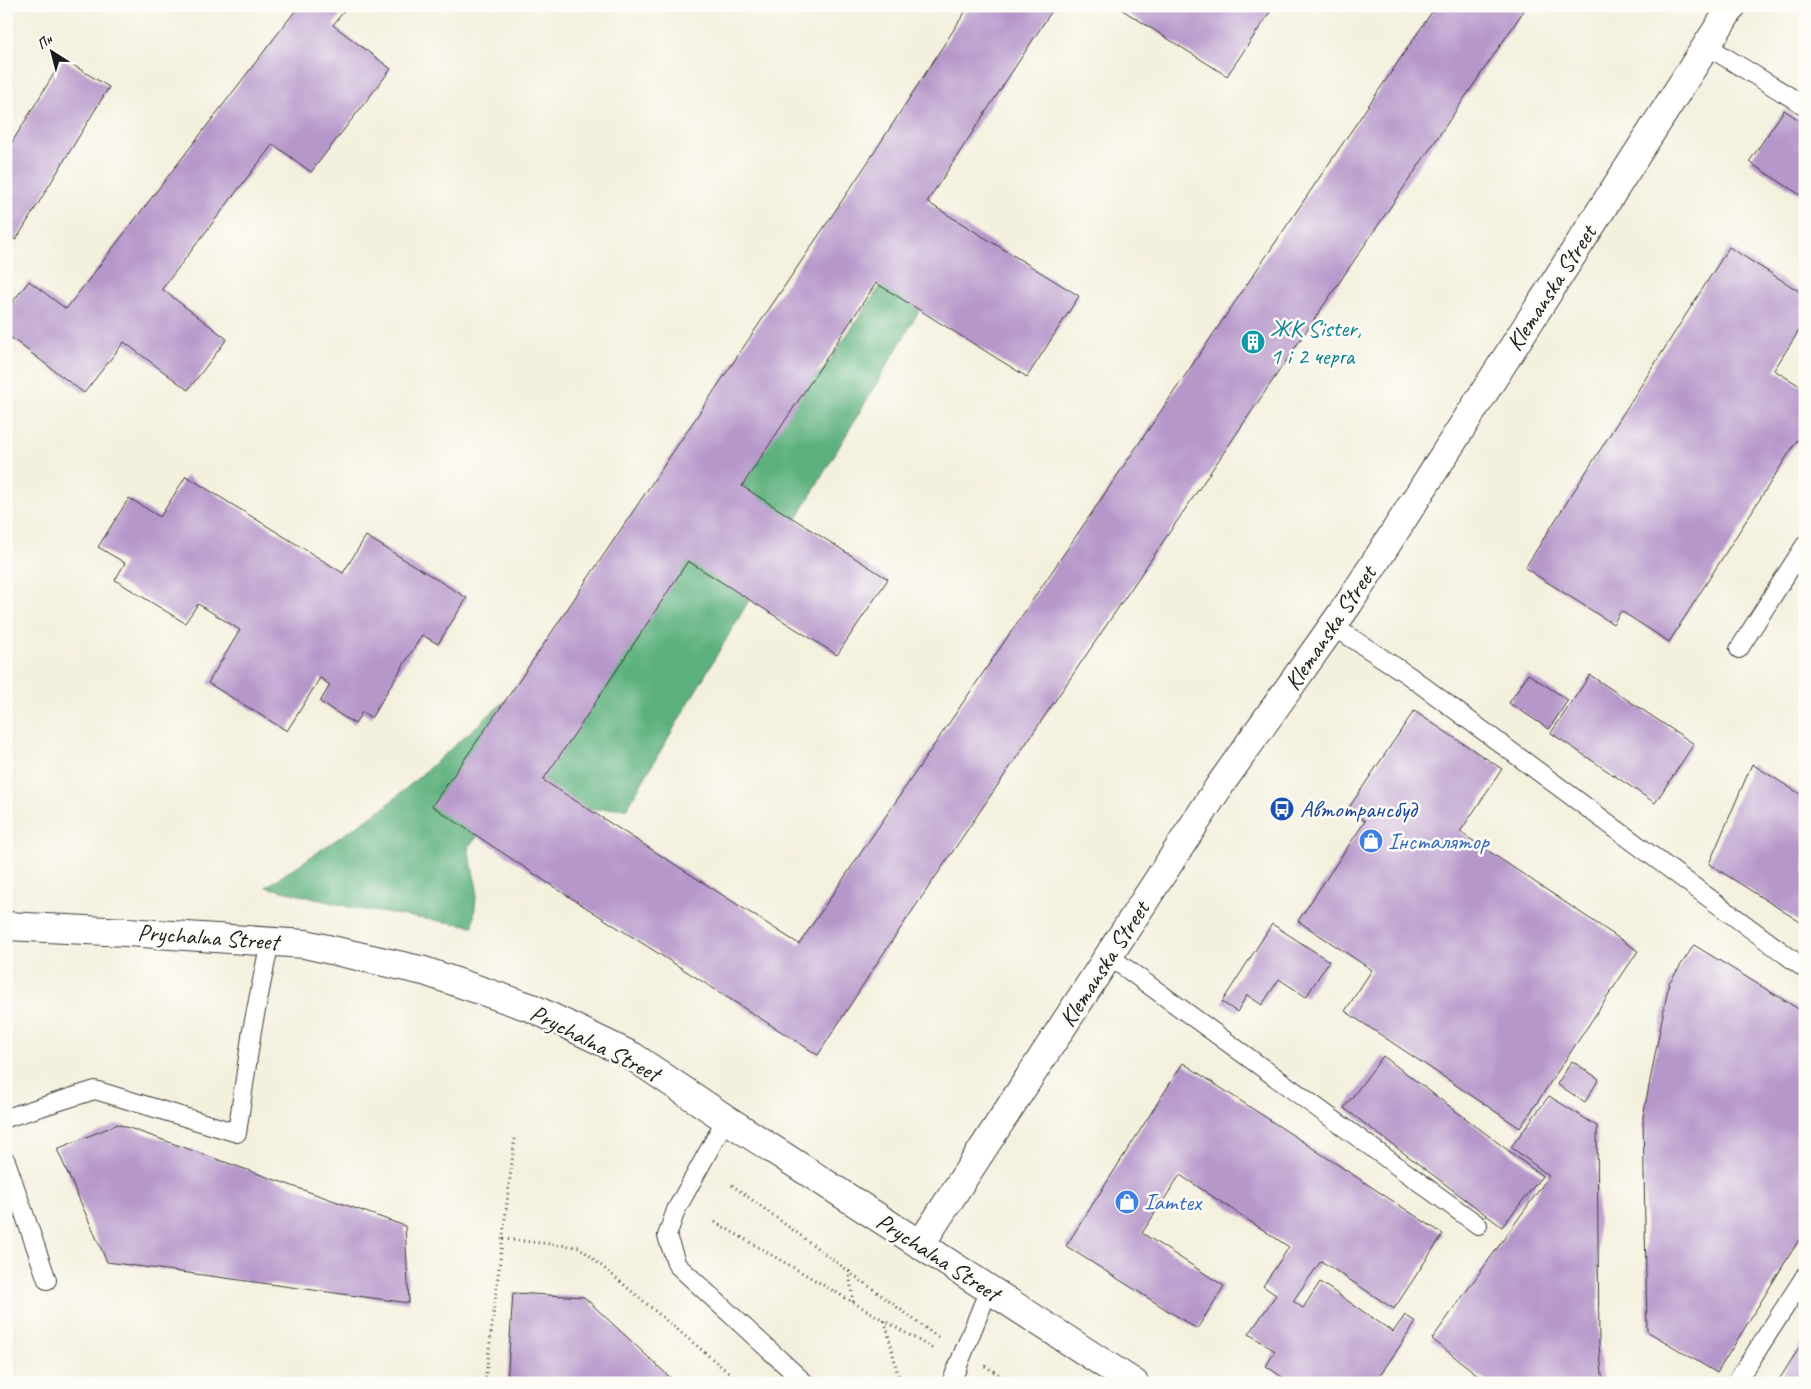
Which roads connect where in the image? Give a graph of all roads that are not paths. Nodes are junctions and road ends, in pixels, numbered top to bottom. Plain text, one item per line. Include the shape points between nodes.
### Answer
1 (1732, 6) edge
2 (1707, 46) junction
3 (1805, 106) edge
4 (1805, 545) edge
5 (1333, 626) junction
6 (1739, 649) dead end
7 (6, 926) edge
8 (270, 941) junction
9 (1109, 956) junction
10 (1805, 969) edge
11 (6, 1118) edge
12 (726, 1119) junction
13 (6, 1161) edge
14 (1478, 1226) dead end
15 (920, 1244) junction
16 (1805, 1276) edge
17 (47, 1280) dead end
18 (989, 1289) junction
19 (805, 1383) edge
20 (951, 1383) edge
21 (1134, 1383) edge
22 (1736, 1383) edge

1 - 2 street, Klemanska Street
2 - 3 lane
2 - 5 street, Klemanska Street
4 - 6 lane
5 - 9 street, Klemanska Street via 1220,785
5 - 10 lane via 1408,675
7 - 8 street, Prychalna Street
8 - 11 lane via 252,1030 237,1133 95,1090
8 - 12 street, Prychalna Street via 305,944 424,971 532,1008 632,1056
9 - 14 lane
9 - 15 street, Klemanska Street
12 - 15 street, Prychalna Street
12 - 19 lane via 676,1210 667,1236 677,1265
13 - 17 lane
15 - 18 street, Prychalna Street
16 - 22 lane
18 - 20 lane
18 - 21 street, Prychalna Street

